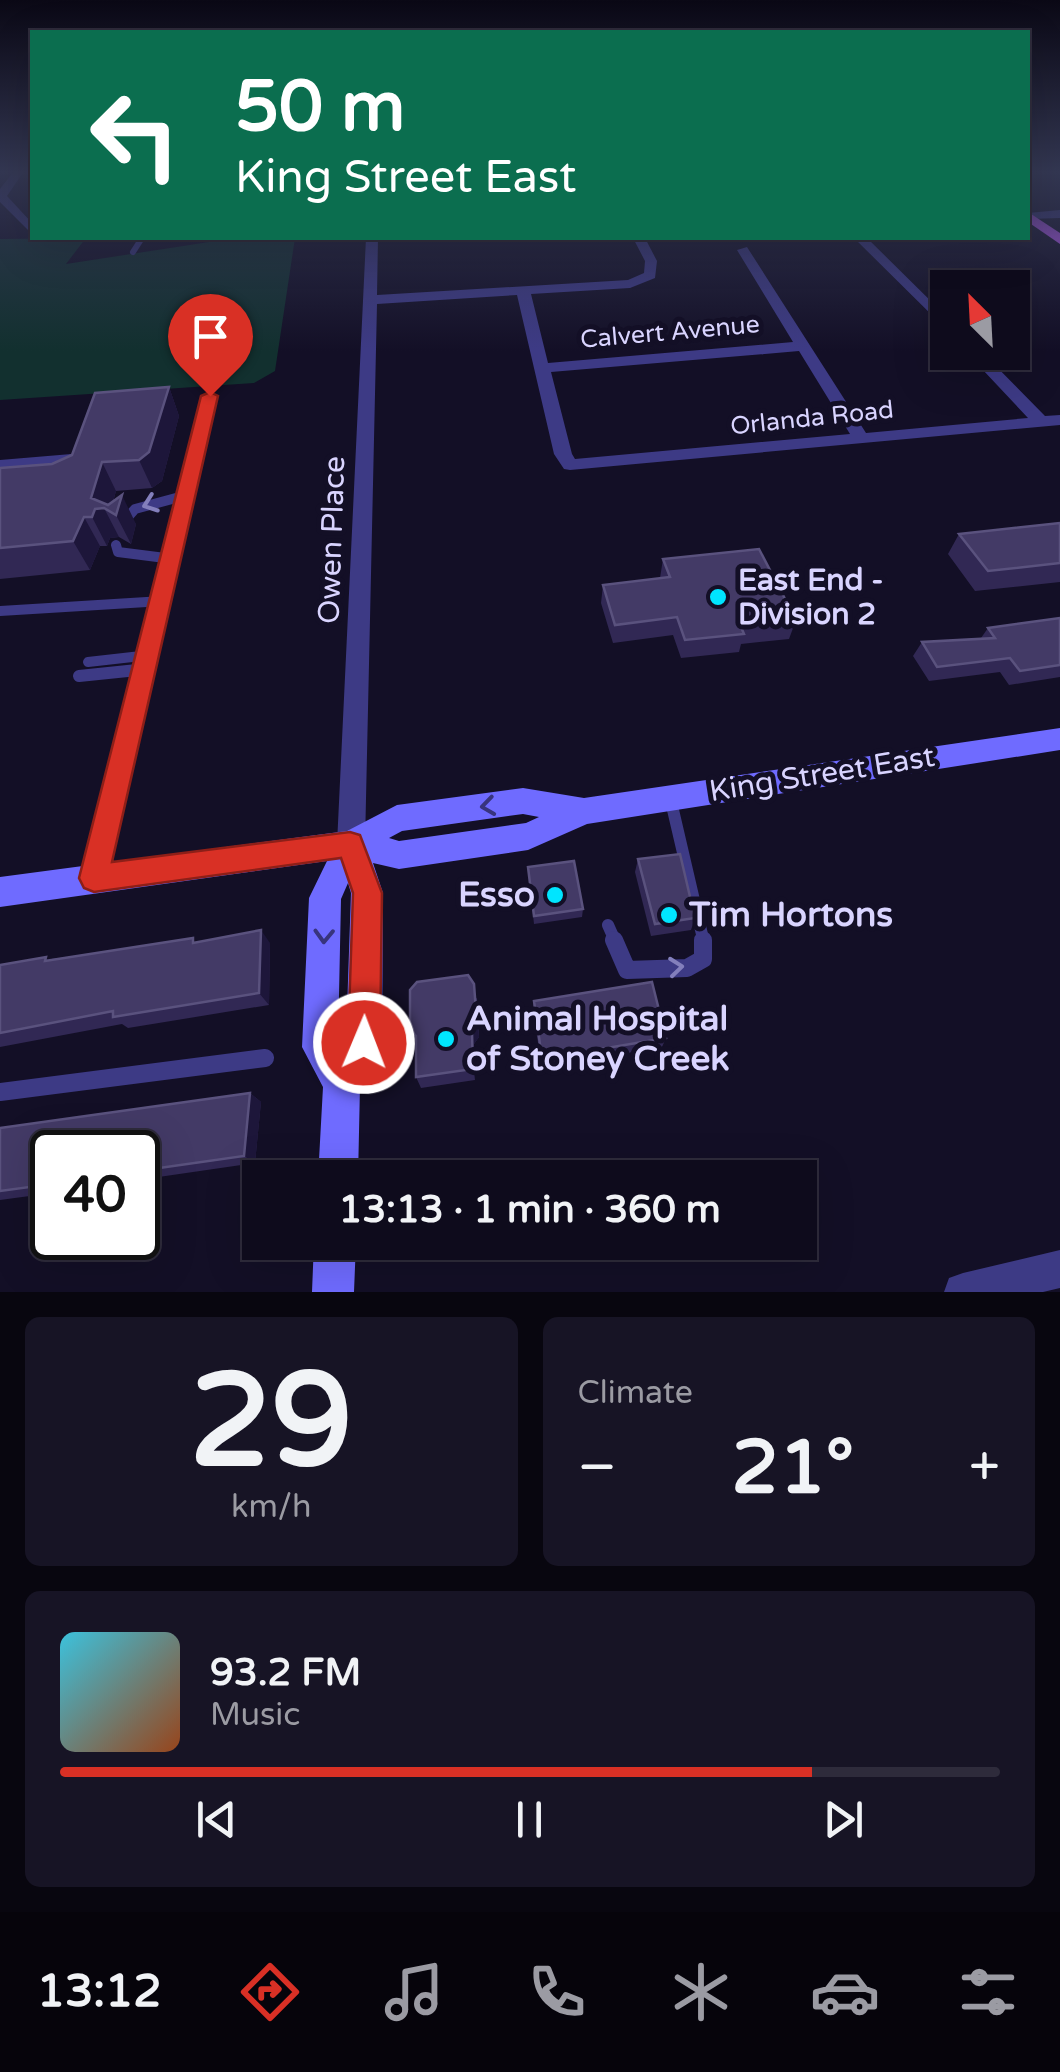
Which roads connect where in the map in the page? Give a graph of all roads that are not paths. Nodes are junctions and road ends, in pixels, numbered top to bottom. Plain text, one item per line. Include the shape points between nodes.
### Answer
1 (141, 240) edge
2 (372, 240) edge
3 (640, 240) edge
4 (862, 240) edge
5 (743, 250) dead end
6 (132, 252) dead end
7 (523, 292) junction
8 (369, 300) junction
9 (930, 309) edge
10 (800, 346) junction
11 (544, 368) junction
12 (989, 370) edge
13 (210, 396) dead end
14 (1060, 420) edge
15 (1040, 422) junction
16 (861, 438) junction
17 (82, 458) edge
18 (0, 465) edge
19 (187, 494) junction
20 (121, 526) edge
21 (116, 545) edge
22 (173, 559) junction
23 (163, 602) junction
24 (0, 612) edge
25 (88, 662) dead end
26 (148, 662) junction
27 (79, 676) dead end
28 (1060, 739) edge
29 (670, 797) junction
30 (350, 844) junction
31 (94, 878) junction
32 (0, 892) edge
33 (608, 925) dead end
34 (265, 1058) dead end
35 (0, 1092) edge
36 (339, 1160) edge
37 (334, 1260) edge
38 (1060, 1269) edge
39 (333, 1292) edge
40 (963, 1292) edge

1 - 6 lane
2 - 8 street, Owen Place
3 - 7 street via 651,268 642,280
4 - 9 street
5 - 10 street
7 - 8 street
7 - 11 street
8 - 30 street, Owen Place
10 - 11 street, Calvert Avenue
10 - 16 street
11 - 16 street, Orlanda Road via 570,465
12 - 15 street
13 - 19 lane
14 - 15 street, Orlanda Road
15 - 16 street, Orlanda Road
17 - 18 lane
19 -> 20 lane via 135,509
19 - 22 lane
21 - 22 lane via 134,557
22 - 23 lane
23 - 24 lane
23 - 26 lane
25 - 26 lane
26 - 27 lane
26 - 31 lane
28 - 29 main road, King Street East
29 - 30 main road, King Street East via 584,812 528,836 399,855
33 -> 29 lane via 627,970 688,968 703,959 689,864
30 - 31 main road, King Street East
30 - 36 main road via 367,893 364,1043 342,1084
31 - 32 main road, King Street East
34 - 35 lane
37 - 39 main road
38 - 40 street

